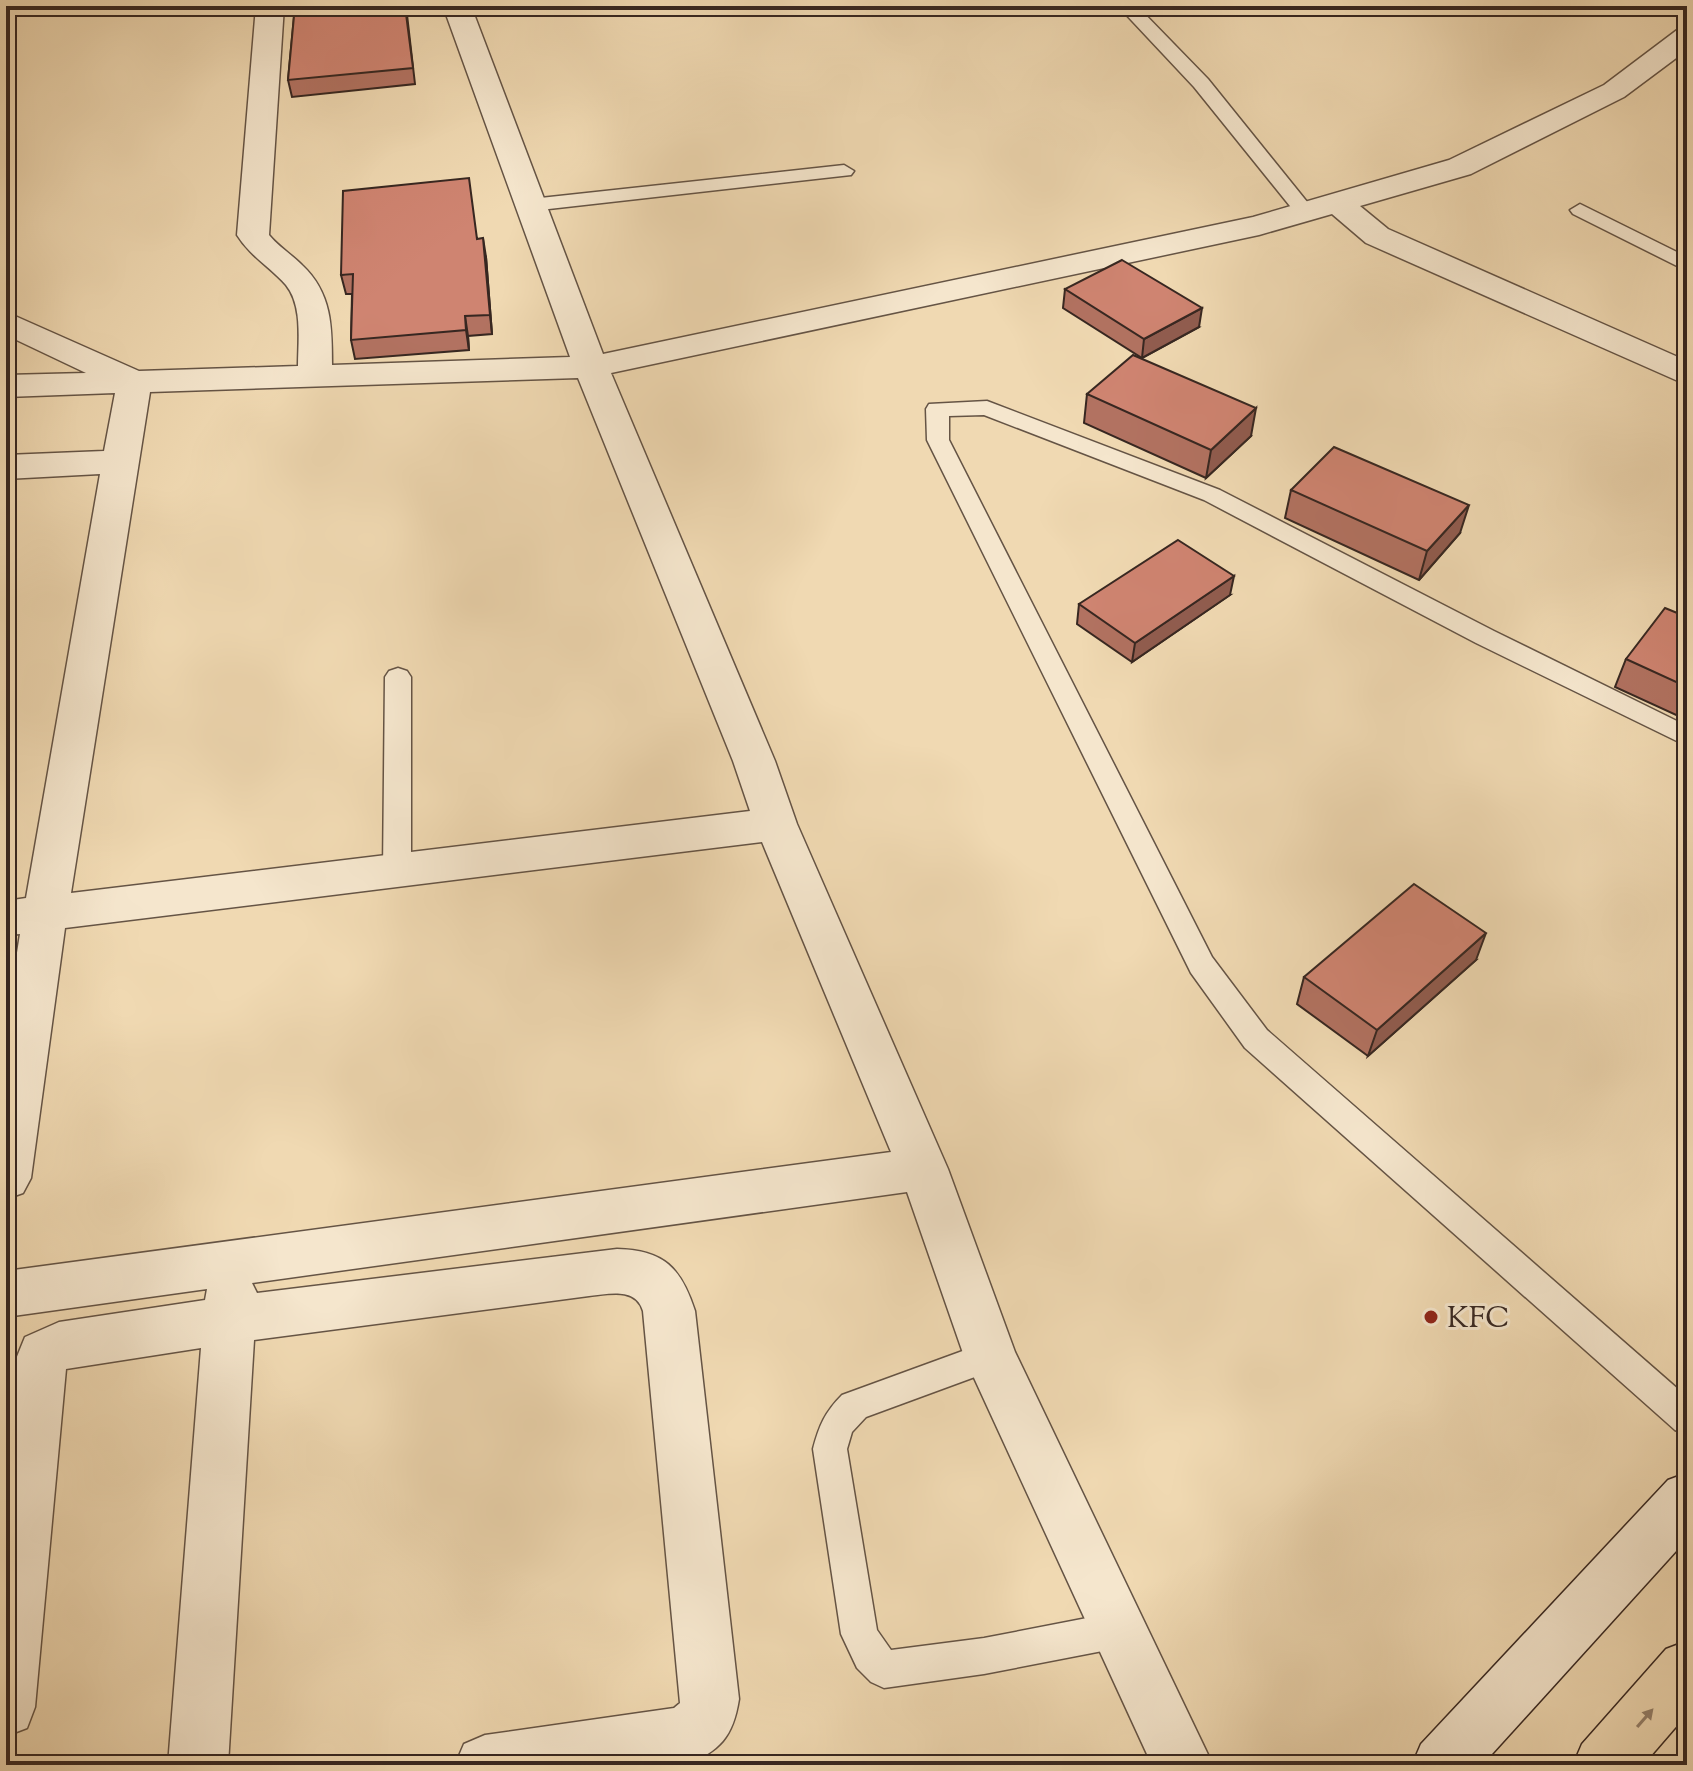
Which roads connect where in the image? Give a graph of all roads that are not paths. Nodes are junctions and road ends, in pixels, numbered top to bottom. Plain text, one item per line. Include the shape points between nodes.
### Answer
1 (270, 6) edge
2 (457, 6) edge
3 (1127, 6) edge
4 (1687, 36) edge
5 (844, 171) dead end
6 (1338, 203) junction
7 (531, 205) junction
8 (1580, 210) dead end
9 (1305, 212) junction
10 (1687, 265) edge
11 (6, 322) edge
12 (591, 367) junction
13 (1687, 374) edge
14 (315, 376) junction
15 (134, 382) junction
16 (6, 386) edge
17 (119, 462) junction
18 (6, 467) edge
19 (398, 677) dead end
20 (1687, 737) edge
21 (776, 824) junction
22 (397, 871) junction
23 (26, 916) edge
24 (923, 1169) junction
25 (6, 1178) edge
26 (642, 1207) junction
27 (233, 1263) junction
28 (648, 1276) junction
29 (6, 1294) edge
30 (229, 1320) junction
31 (990, 1356) junction
32 (1687, 1419) edge
33 (1687, 1499) edge
34 (1118, 1630) junction
35 (1687, 1670) edge
36 (6, 1707) edge
37 (198, 1765) edge
38 (485, 1765) edge
39 (1183, 1765) edge
40 (1442, 1765) edge
41 (1603, 1765) edge

1 - 14 street via 253,235 261,249 307,287 314,311
2 - 7 street
3 - 9 lane via 1201,83
4 - 6 street via 1614,91 1460,167
5 - 7 lane
6 - 9 street
6 - 13 street via 1377,236
7 - 12 street
8 - 10 lane
9 - 12 street
11 - 15 street
12 - 14 street
12 - 21 street
14 - 15 street
15 - 16 street
15 - 17 street
17 - 18 street
17 - 23 street
19 - 22 lane
20 - 32 lane via 1212,495 987,408 937,409 938,440 1201,965 1256,1039
21 - 22 street
21 - 24 street
22 - 23 street
23 - 25 street
24 - 26 street
24 - 31 street
26 - 27 street
26 - 28 street
27 - 29 street
27 - 30 street
28 - 30 street via 631,1271 589,1273
28 - 38 street via 665,1289 669,1311 708,1716 698,1729 681,1737
30 - 36 street via 59,1346 44,1354
30 - 37 street
31 - 34 street
31 - 34 lane via 854,1406 837,1423 830,1449 859,1634 884,1669
33 - 40 street
34 - 39 street
41 -> 35 main road

